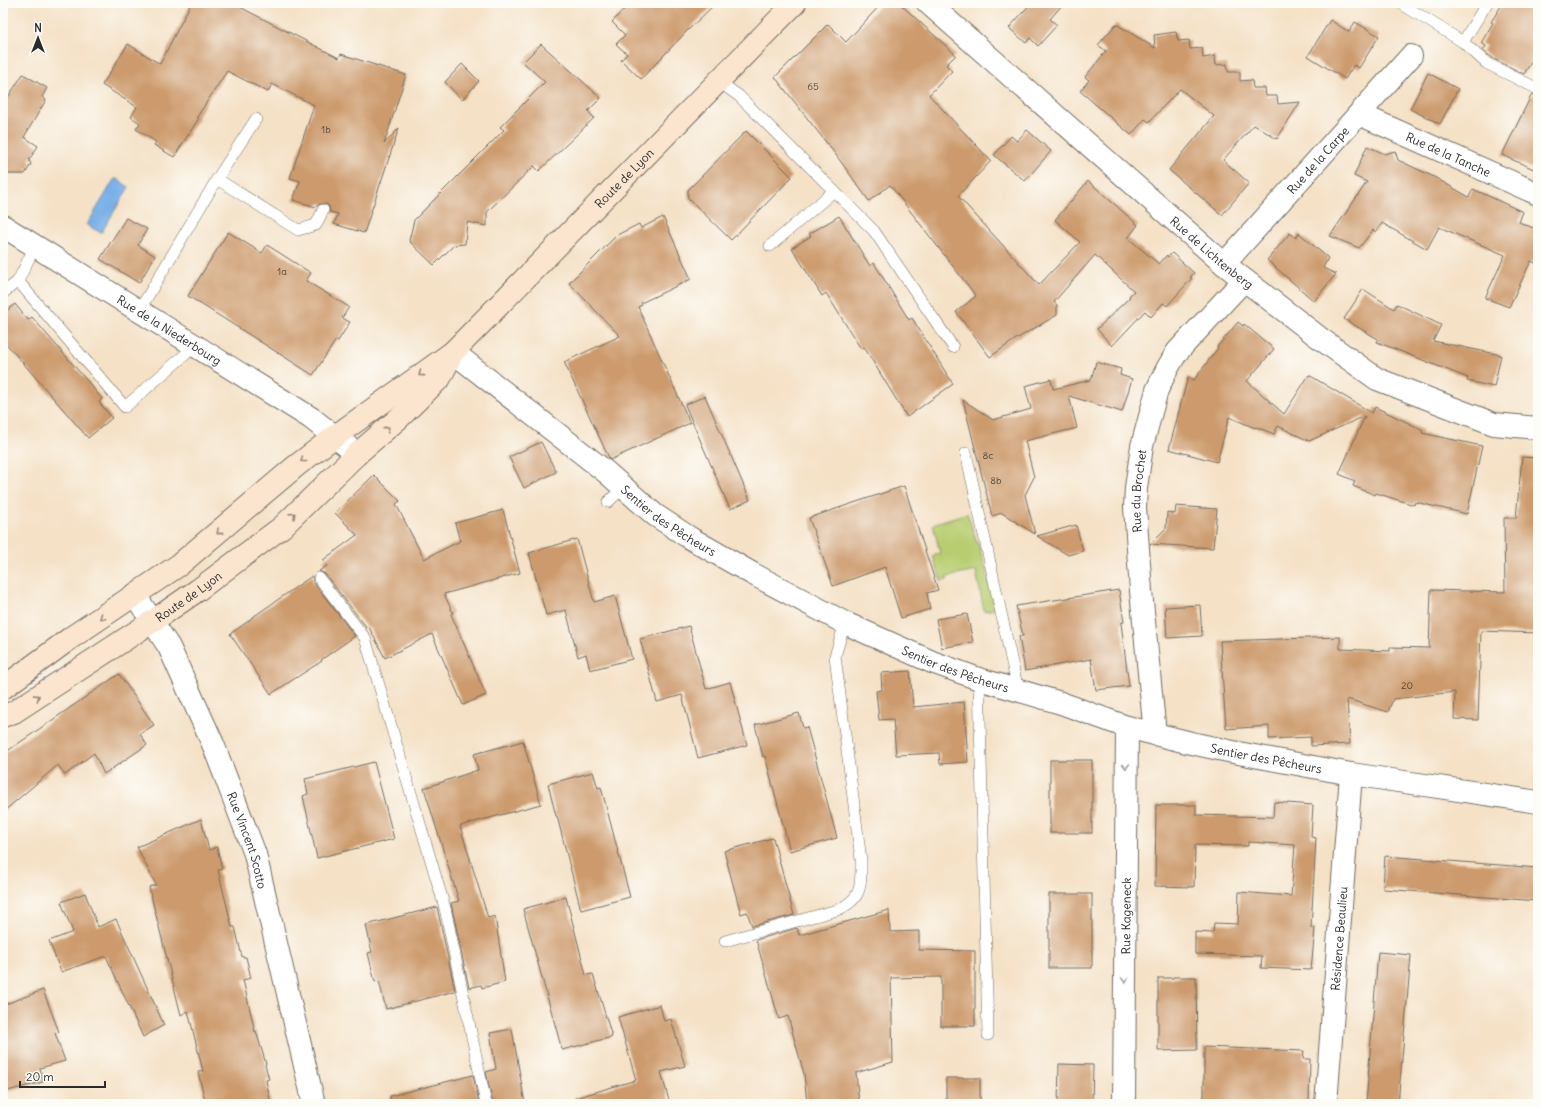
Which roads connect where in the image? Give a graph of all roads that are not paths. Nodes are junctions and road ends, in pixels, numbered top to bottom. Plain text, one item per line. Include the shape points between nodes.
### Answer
1 (795, 3) edge
2 (928, 3) edge
3 (1400, 3) edge
4 (1486, 3) edge
5 (1463, 42) junction
6 (1411, 56) dead end
7 (718, 81) junction
8 (1538, 89) edge
9 (1359, 114) junction
10 (256, 119) dead end
11 (217, 179) junction
12 (834, 191) junction
13 (1538, 194) edge
14 (323, 210) dead end
15 (3, 226) edge
16 (35, 246) junction
17 (770, 246) dead end
18 (1224, 264) junction
19 (1244, 280) junction
20 (18, 281) junction
21 (3, 293) edge
22 (139, 311) junction
23 (195, 346) junction
24 (953, 347) dead end
25 (452, 352) junction
26 (1538, 428) edge
27 (334, 436) junction
28 (966, 453) dead end
29 (357, 454) junction
30 (319, 578) dead end
31 (135, 595) junction
32 (153, 621) junction
33 (845, 623) junction
34 (979, 679) junction
35 (3, 688) edge
36 (1018, 690) junction
37 (3, 716) edge
38 (1127, 727) junction
39 (1155, 734) junction
40 (1351, 774) junction
41 (1538, 802) edge
42 (725, 941) dead end
43 (988, 1035) dead end
44 (314, 1104) edge
45 (486, 1104) edge
46 (1124, 1104) edge
47 (1326, 1104) edge

1 - 7 main road, Route de Lyon
2 - 18 street, Rue de Lichtenberg
3 - 5 lane
4 - 5 lane
5 - 8 lane via 1486,62
6 - 9 street, Rue de la Carpe
7 - 12 lane via 739,96
7 - 25 main road, Route de Lyon
9 - 13 street, Rue de la Tanche
9 - 18 street, Rue de la Carpe
10 - 11 lane
11 - 14 lane via 298,230 316,225
11 - 22 lane
12 - 17 lane
12 - 24 lane via 874,231
15 - 16 street, Rue de la Niederbourg
16 - 20 lane
16 - 22 street, Rue de la Niederbourg
18 - 19 street, Rue de Lichtenberg
19 - 26 street, Rue de Lichtenberg via 1377,379 1494,424
19 - 39 street, Rue du Brochet via 1177,352 1157,390 1142,446 1135,507
20 - 21 lane
20 - 23 lane via 125,407
22 - 23 street, Rue de la Niederbourg
23 - 27 street, Rue de la Niederbourg via 311,418
25 -> 27 main road, Route de Lyon
29 -> 25 main road, Route de Lyon via 440,378
25 - 33 street, Sentier des Pêcheurs via 606,472 616,495 655,515 753,574
27 - 29 street
27 -> 31 main road, Route de Lyon via 188,559
28 - 36 lane
32 -> 29 main road, Route de Lyon via 282,527
30 - 45 lane via 365,638 445,908
31 - 32 street, Rue Vincent Scotto
31 -> 35 main road, Route de Lyon
37 -> 32 main road, Route de Lyon via 14,712
32 - 44 street, Rue Vincent Scotto via 169,647 213,744 255,854
33 - 34 street, Sentier des Pêcheurs via 932,662
33 - 42 lane via 835,656 861,860 858,894 854,901 838,910
34 - 36 street, Sentier des Pêcheurs
34 - 43 lane
36 - 38 street, Sentier des Pêcheurs
38 - 39 street, Sentier des Pêcheurs
38 -> 46 street, Rue Kageneck
39 - 40 street, Sentier des Pêcheurs via 1233,752
40 - 41 street, Sentier des Pêcheurs
40 - 47 street, Résidence Beaulieu

